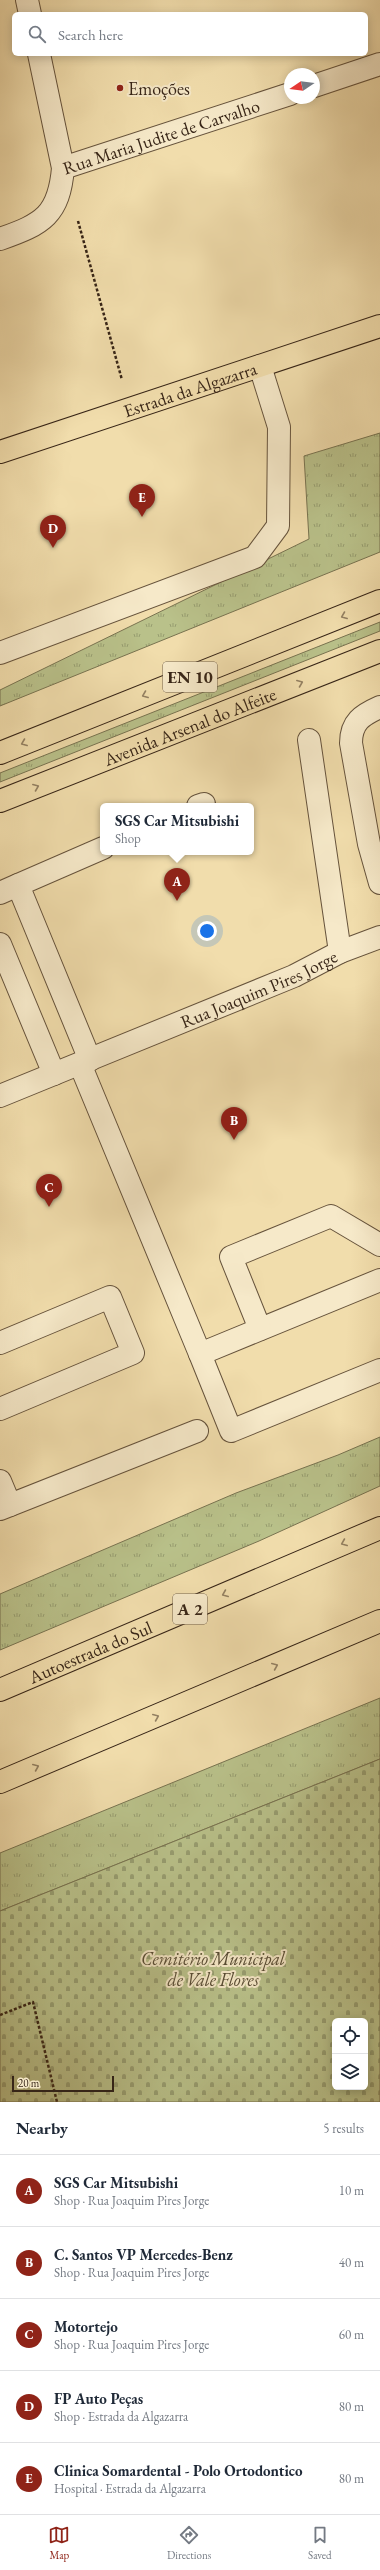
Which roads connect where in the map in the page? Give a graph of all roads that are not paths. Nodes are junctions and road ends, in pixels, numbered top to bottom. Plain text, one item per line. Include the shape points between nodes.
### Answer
1 (27, 0) edge
2 (30, 12) edge
3 (39, 56) edge
4 (380, 64) edge
5 (320, 84) edge
6 (284, 96) edge
7 (63, 168) junction
8 (0, 238) edge
9 (380, 326) edge
10 (260, 366) junction
11 (0, 452) edge
12 (380, 601) edge
13 (380, 651) edge
14 (0, 653) edge
15 (380, 707) edge
16 (308, 740) dead end
17 (0, 753) edge
18 (0, 801) edge
19 (100, 849) edge
20 (380, 883) edge
21 (9, 889) edge
22 (380, 936) edge
23 (0, 944) edge
24 (340, 952) junction
25 (85, 1062) junction
26 (54, 1074) junction
27 (0, 1096) edge
28 (380, 1245) edge
29 (380, 1280) edge
30 (260, 1329) junction
31 (0, 1343) edge
32 (200, 1354) junction
33 (380, 1370) edge
34 (0, 1410) edge
35 (197, 1430) dead end
36 (0, 1482) edge
37 (5, 1507) edge
38 (380, 1528) edge
39 (380, 1621) edge
40 (0, 1690) edge
41 (0, 1782) edge

1 - 2 street
3 - 7 street
4 - 5 street
6 - 7 street, Rua Maria Judite de Carvalho
7 - 8 street, Rua Maria Judite de Carvalho via 58,200 46,216 24,230
9 - 10 main road, Estrada da Algazarra
10 - 11 main road, Estrada da Algazarra
10 - 14 street via 279,427 278,526 255,557
12 -> 17 main road, EN 10
18 -> 13 main road, Avenida Arsenal do Alfeite / EN 10
15 - 20 street via 360,717 352,729 351,743 369,844
16 - 24 street, Rua Joaquim Pires Jorge
19 - 21 street
21 - 25 street
22 - 24 street
23 - 26 street
24 - 25 street, Rua Joaquim Pires Jorge via 294,976
25 - 26 street, Rua Joaquim Pires Jorge
25 - 32 street
26 - 27 street, Rua Joaquim Pires Jorge
28 - 30 street via 331,1216 231,1257
29 - 30 street
30 - 32 street
31 - 34 street via 110,1297 133,1353
32 - 33 street via 231,1430
35 - 37 street
36 - 37 street
38 -> 40 main road, Autoestrada do Sul / A 2
41 -> 39 main road

